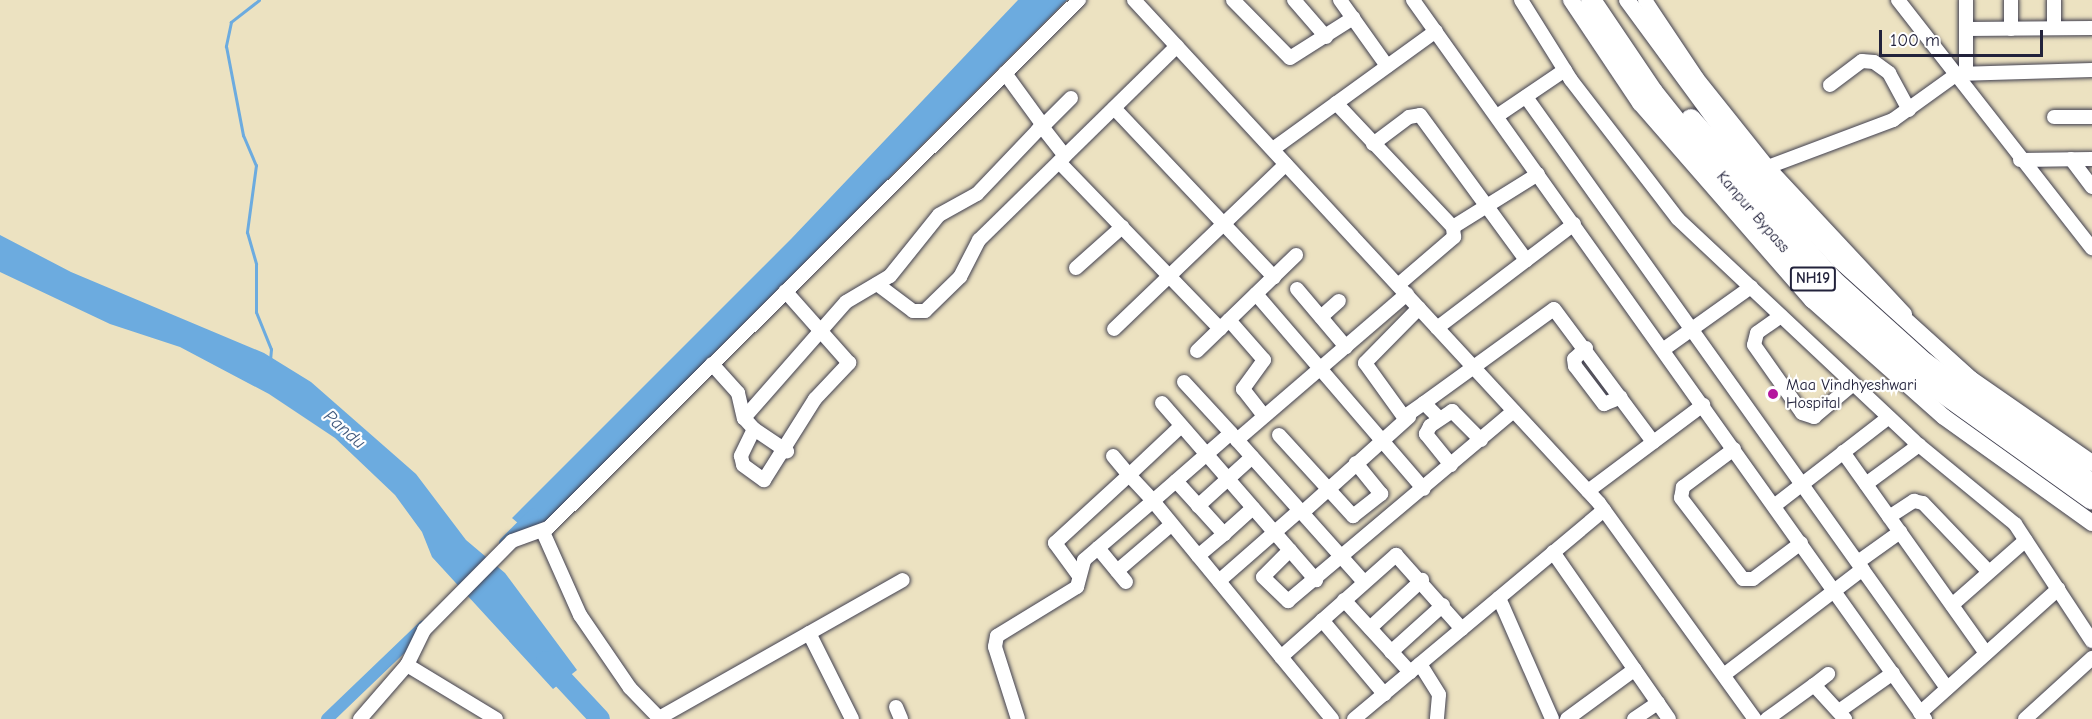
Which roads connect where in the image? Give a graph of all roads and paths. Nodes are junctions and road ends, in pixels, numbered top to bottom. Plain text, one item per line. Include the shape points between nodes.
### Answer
1 (1079, 0) edge
2 (1134, 0) edge
3 (1233, 0) edge
4 (1294, 0) edge
5 (1340, 0) edge
6 (1413, 0) edge
7 (1521, 0) edge
8 (1570, 0) edge
9 (1591, 0) edge
10 (1606, 0) edge
11 (1627, 0) edge
12 (1645, 0) edge
13 (1898, 0) edge
14 (1966, 0) edge
15 (2011, 0) edge
16 (2054, 0) edge
17 (1353, 18) junction
18 (2054, 28) junction
19 (2092, 28) edge
20 (1966, 29) junction
21 (2011, 29) junction
22 (1436, 31) junction
23 (1326, 37) junction
24 (1177, 46) junction
25 (1387, 66) junction
26 (1564, 70) junction
27 (2092, 70) edge
28 (1005, 73) junction
29 (1962, 74) junction
30 (1830, 85) dead end
31 (1071, 98) dead end
32 (1526, 98) junction
33 (1336, 104) junction
34 (1114, 108) junction
35 (1909, 110) junction
36 (1497, 116) junction
37 (2054, 117) dead end
38 (2092, 117) edge
39 (1373, 144) junction
40 (1273, 149) junction
41 (1062, 159) junction
42 (2071, 159) junction
43 (2092, 159) edge
44 (2020, 160) junction
45 (1286, 164) junction
46 (1768, 167) junction
47 (1538, 174) junction
48 (2092, 187) edge
49 (1488, 208) junction
50 (1224, 224) junction
51 (1574, 224) junction
52 (1122, 227) junction
53 (1453, 227) junction
54 (2092, 248) edge
55 (1296, 255) dead end
56 (1526, 260) junction
57 (1076, 268) dead end
58 (1170, 276) junction
59 (1274, 277) junction
60 (877, 284) junction
61 (1751, 287) junction
62 (1298, 289) dead end
63 (1402, 290) junction
64 (785, 291) junction
65 (1256, 294) junction
66 (1339, 301) dead end
67 (1419, 308) junction
68 (1781, 316) junction
69 (1321, 317) junction
70 (1225, 324) junction
71 (821, 328) junction
72 (1437, 328) junction
73 (1912, 328) junction
74 (1114, 329) dead end
75 (1691, 330) junction
76 (1346, 346) junction
77 (1586, 348) junction
78 (1664, 350) junction
79 (1197, 351) dead end
80 (712, 364) junction
81 (1471, 365) junction
82 (1320, 368) junction
83 (1184, 382) dead end
84 (1853, 384) junction
85 (1621, 397) junction
86 (1424, 402) junction
87 (1161, 404) dead end
88 (1703, 405) junction
89 (1514, 411) junction
90 (1264, 416) junction
91 (1408, 417) junction
92 (1889, 417) junction
93 (744, 418) junction
94 (1439, 418) junction
95 (1181, 426) junction
96 (754, 429) junction
97 (1279, 435) dead end
98 (1234, 436) junction
99 (1381, 439) junction
100 (1481, 440) junction
101 (1653, 442) junction
102 (1918, 445) junction
103 (1734, 449) junction
104 (787, 451) junction
105 (1843, 452) junction
106 (1206, 454) junction
107 (1113, 456) dead end
108 (1252, 457) junction
109 (1356, 463) junction
110 (2092, 463) edge
111 (1451, 465) junction
112 (1129, 474) junction
113 (1227, 479) junction
114 (1176, 481) junction
115 (1803, 483) junction
116 (1866, 484) junction
117 (2092, 484) edge
118 (1328, 489) junction
119 (1424, 489) junction
120 (1588, 491) junction
121 (2092, 500) edge
122 (1153, 501) junction
123 (1198, 506) junction
124 (1774, 506) junction
125 (1253, 508) junction
126 (1604, 510) junction
127 (1301, 511) junction
128 (1889, 517) junction
129 (2092, 523) edge
130 (1172, 524) junction
131 (543, 532) junction
132 (1274, 532) junction
133 (1900, 532) junction
134 (1224, 534) junction
135 (2026, 540) junction
136 (1801, 543) junction
137 (1098, 548) junction
138 (1290, 550) junction
139 (1554, 552) junction
140 (1198, 556) junction
141 (1343, 558) junction
142 (1861, 565) junction
143 (1989, 572) junction
144 (1080, 576) junction
145 (903, 580) dead end
146 (1316, 580) junction
147 (1422, 580) junction
148 (1219, 581) junction
149 (1364, 582) junction
150 (2058, 589) junction
151 (1834, 591) junction
152 (1499, 598) junction
153 (1344, 600) junction
154 (1443, 605) junction
155 (1952, 605) junction
156 (1322, 620) junction
157 (1689, 626) junction
158 (1370, 628) junction
159 (1462, 629) junction
160 (809, 633) junction
161 (1676, 633) dead end
162 (2092, 641) edge
163 (1391, 652) junction
164 (1986, 653) junction
165 (1281, 657) junction
166 (2092, 658) edge
167 (406, 664) junction
168 (1415, 668) junction
169 (1635, 669) junction
170 (1893, 673) junction
171 (1725, 674) junction
172 (1828, 674) dead end
173 (1814, 685) junction
174 (1947, 688) junction
175 (1384, 694) junction
176 (1658, 703) junction
177 (1922, 716) edge
178 (1843, 717) edge
179 (360, 719) edge
180 (496, 719) edge
181 (660, 719) edge
182 (852, 719) edge
183 (1018, 719) edge
184 (1332, 719) edge
185 (1354, 719) edge
186 (1437, 719) edge
187 (1552, 719) edge
188 (1567, 719) edge
189 (1634, 719) edge
190 (1669, 719) edge
191 (1755, 719) edge
192 (1767, 719) edge
193 (2025, 719) edge

1 - 28 street
2 - 24 street
3 - 23 street via 1290,58
4 - 23 street
5 - 17 street
6 - 22 street
7 - 26 street
8 - 129 main road via 1640,104 1800,287 1907,387
9 - 121 highway, Kanpur Bypass / NH19 via 1653,92 1725,182 1819,286 1912,371
10 - 117 highway, Kanpur Bypass / NH19 via 1662,84 1833,280 1925,363
11 - 73 main road via 1735,147 1838,259
12 - 46 street via 1697,78
13 - 29 street
14 - 20 street
15 - 21 street
16 - 18 street
17 - 23 street
17 - 25 street
18 - 19 street
18 - 21 street
20 - 21 street
20 - 29 street
22 - 25 street
22 - 36 street
24 - 34 street
24 - 40 street
25 - 33 street
26 - 32 street
26 - 61 street via 1678,219
27 - 29 street
28 - 60 street via 1042,124 977,194 939,216
28 - 64 street
29 - 35 street
29 - 44 street
30 - 35 street via 1862,61 1874,62 1889,73
31 - 41 street via 1042,127
32 - 36 street
32 - 75 street
33 - 39 street
33 - 40 street
34 - 41 street
34 - 50 street
35 - 46 street via 1820,151
36 - 47 street
37 - 38 street
39 - 49 street via 1409,117 1420,115
39 - 53 street
40 - 45 street
41 - 52 street
41 - 60 street via 979,240 960,277 925,311 913,311
42 - 43 street
42 - 44 street
42 - 48 street
44 - 54 street
45 - 50 street
45 - 63 street
46 - 73 street via 1884,287
47 - 49 street
47 - 51 street
49 - 53 street
49 - 56 street
50 - 58 street
50 - 59 street
51 - 56 street
51 - 78 street
52 - 57 street
52 - 58 street
53 - 63 street via 1454,237
55 - 59 street
56 - 72 street
58 - 70 street
58 - 74 street
59 - 65 street
60 - 71 street via 855,294
61 - 68 street
61 - 75 street
62 - 69 street
63 - 67 street
63 - 76 street
64 - 71 street
64 - 80 street
65 - 70 street
65 - 82 street
66 - 69 street
67 - 72 street
67 - 91 street via 1365,359
68 - 84 street
68 - 84 street via 1757,333 1754,345 1802,413 1814,417
69 - 76 street
70 - 79 street
70 - 90 street via 1264,360 1244,388
71 - 93 street
71 - 104 street via 849,363 815,399
72 - 81 street
73 - 110 main road via 1971,379
75 - 78 street
75 - 115 street
76 - 82 street
77 - 81 street via 1554,309
77 - 85 street
77 - 85 street via 1574,359 1575,366 1604,404
78 - 88 street
80 - 93 street via 738,393
80 - 131 street
81 - 86 street
81 - 89 street
82 - 90 street
82 - 99 street
83 - 98 street
84 - 92 street
85 - 101 street
86 - 91 street
86 - 94 street
87 - 95 street
88 - 101 street
88 - 103 street
89 - 100 street
89 - 120 street
90 - 98 street
91 - 99 street
92 - 102 street
92 - 105 street
93 - 96 street
94 - 100 street via 1452,411
94 - 111 street via 1426,434
95 - 106 street
95 - 112 street
96 - 104 street
96 - 104 street via 741,456 756,478 769,477
97 - 118 street
98 - 106 street
98 - 108 street
99 - 109 street
99 - 119 street
100 - 111 street
101 - 120 street
102 - 116 street
102 - 135 street via 2016,524
103 - 124 street
103 - 136 street via 1683,487 1681,498 1743,579 1753,579
105 - 115 street
105 - 116 street
106 - 113 street
106 - 114 street
107 - 112 street
108 - 113 street
108 - 127 street
109 - 118 street
109 - 118 street via 1380,491 1378,501 1353,516
111 - 119 street
112 - 122 street
112 - 144 street via 1055,543
113 - 123 street
113 - 125 street
114 - 122 street
114 - 123 street
115 - 124 street
115 - 142 street
116 - 128 street
118 - 127 street
119 - 141 street
120 - 126 street
122 - 130 street
122 - 137 street
123 - 134 street
124 - 136 street
125 - 132 street
125 - 134 street
126 - 139 street
126 - 157 street
127 - 132 street
127 - 141 street
128 - 133 street
128 - 143 street via 1914,501 1923,503
130 - 137 street via 1121,577
130 - 140 street
131 - 167 street via 526,534 503,549 424,630
131 - 181 street via 580,615 630,688
132 - 138 street
132 - 148 street
133 - 142 street
133 - 155 street
134 - 140 street
135 - 143 street
135 - 150 street
136 - 151 street
137 - 144 street via 1084,560
138 - 146 street
138 - 146 street via 1267,569 1265,581 1288,601
139 - 152 street
139 - 169 street
140 - 148 street
141 - 146 street
141 - 149 street
142 - 151 street
142 - 174 street
143 - 155 street
144 - 183 street via 1077,587 995,640
145 - 160 street
147 - 149 street via 1396,555
147 - 154 street
147 - 158 street
148 - 165 street
149 - 153 street
150 - 162 street
150 - 164 street
151 - 170 street
151 - 171 street
152 - 159 street
152 - 187 street
153 - 156 street
153 - 158 street
154 - 159 street
154 - 163 street
155 - 164 street
156 - 165 street
156 - 175 street
157 - 161 street
157 - 171 street
158 - 163 street
159 - 168 street
160 - 181 street
160 - 182 street
163 - 168 street
164 - 174 street
165 - 184 street
166 - 193 street
167 - 179 street
167 - 180 street
168 - 175 street
168 - 186 street via 1439,694
169 - 176 street
169 - 188 street
170 - 177 street
170 - 178 street
171 - 191 street
172 - 173 street
173 - 178 street
173 - 192 street
174 - 177 street
175 - 185 street
176 - 189 street
176 - 190 street

